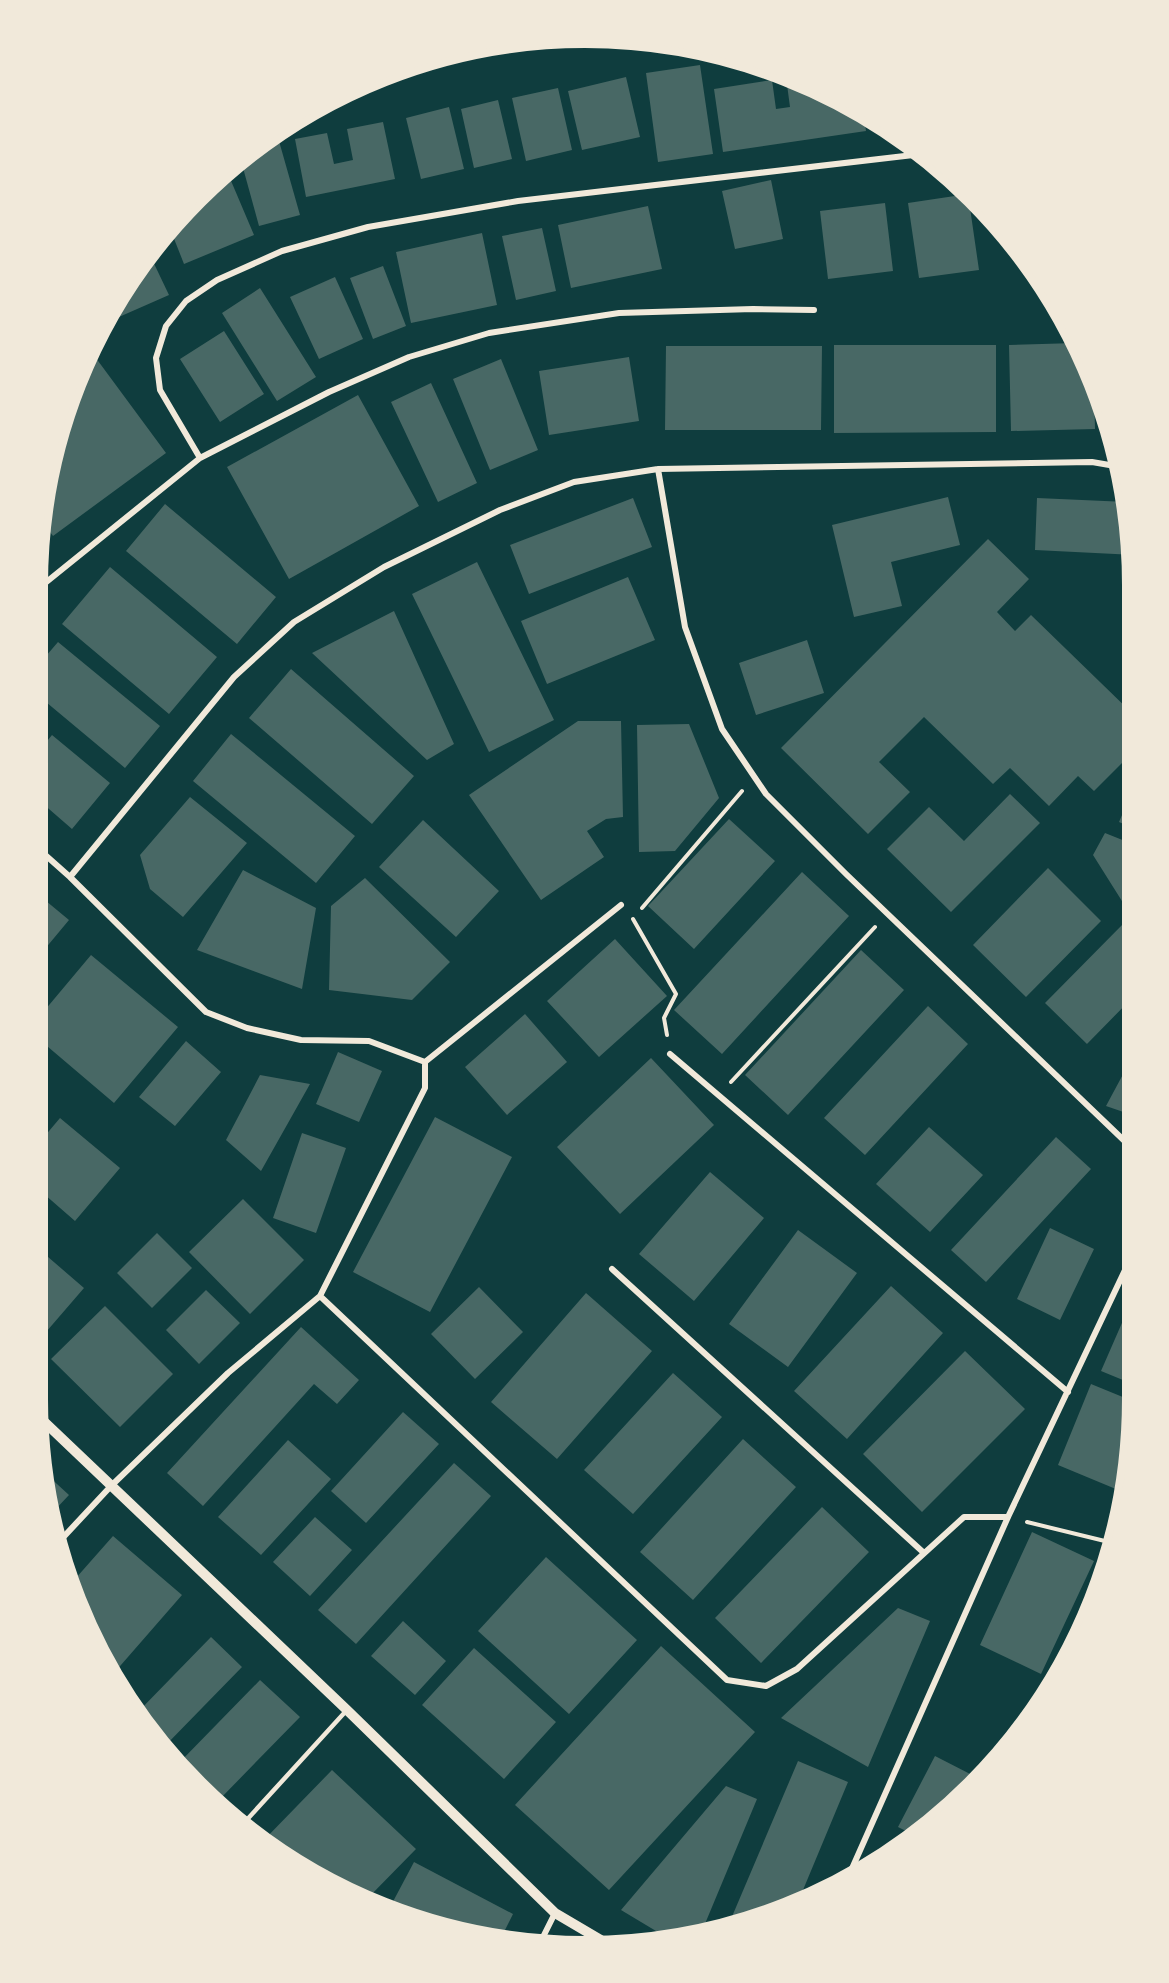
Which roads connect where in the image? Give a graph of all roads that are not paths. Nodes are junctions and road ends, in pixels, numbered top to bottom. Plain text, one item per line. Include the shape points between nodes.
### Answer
1 (914, 155) edge
2 (814, 310) dead end
3 (200, 458) junction
4 (1112, 465) edge
5 (658, 469) junction
6 (44, 584) edge
7 (44, 854) edge
8 (70, 877) junction
9 (621, 905) dead end
10 (670, 1054) road end
11 (425, 1062) junction
12 (1126, 1142) edge
13 (1126, 1268) edge
14 (612, 1269) dead end
15 (320, 1296) junction
16 (1068, 1392) junction
17 (45, 1422) edge
18 (111, 1486) junction
19 (1008, 1517) junction
20 (62, 1539) edge
21 (924, 1553) junction
22 (347, 1710) junction
23 (246, 1820) edge
24 (852, 1868) edge
25 (555, 1913) junction
26 (543, 1937) edge
27 (599, 1939) edge

1 - 3 street via 518,201 368,227 282,251 217,280 186,301 166,326 156,358 160,390
2 - 3 street via 619,313 489,333 409,357 329,392
3 - 6 street
4 - 5 street via 1092,462
5 - 8 street via 573,482 500,510 384,567 294,622 234,677
5 - 12 street via 685,627 722,729 766,794
7 - 8 street
8 - 11 street via 206,1012 248,1028 301,1040 369,1041
9 - 11 street
10 - 16 street
11 - 15 street via 425,1088
13 - 16 street
14 - 21 street
15 - 18 street via 228,1373
15 - 21 street via 727,1680 766,1686 797,1669
16 - 19 street
17 - 18 street
18 - 20 street
18 - 22 street
19 - 21 street via 964,1517
19 - 24 street
22 - 23 lane
22 - 25 street
25 - 26 street
25 - 27 street

